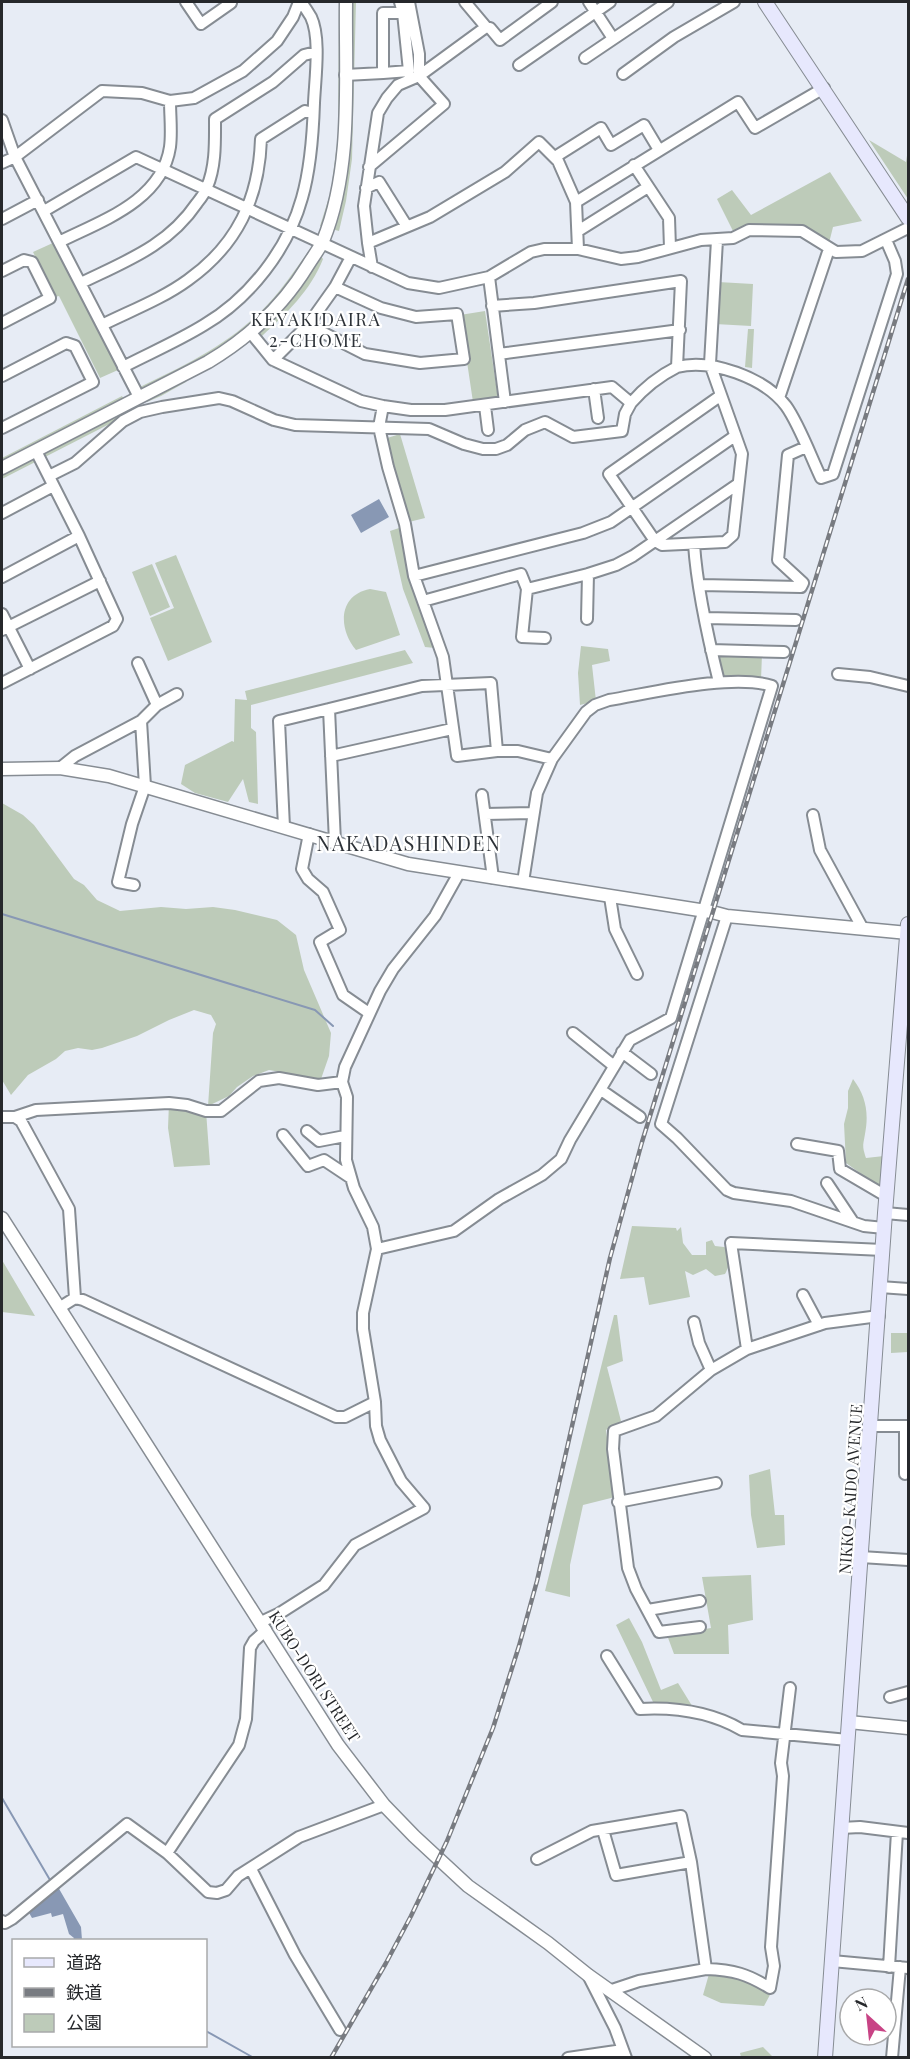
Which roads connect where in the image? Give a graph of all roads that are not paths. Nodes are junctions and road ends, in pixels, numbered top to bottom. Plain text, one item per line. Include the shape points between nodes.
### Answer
1 (186, 2) edge
2 (230, 2) edge
3 (300, 2) edge
4 (346, 2) edge
5 (400, 2) edge
6 (409, 2) edge
7 (465, 2) edge
8 (552, 2) edge
9 (610, 2) edge
10 (668, 2) edge
11 (734, 2) edge
12 (765, 2) edge
13 (592, 6) edge
14 (403, 13) junction
15 (486, 27) junction
16 (612, 37) junction
17 (316, 52) junction
18 (585, 58) dead end
19 (519, 65) dead end
20 (383, 74) junction
21 (622, 74) dead end
22 (345, 75) junction
23 (419, 76) junction
24 (824, 88) junction
25 (170, 101) junction
26 (313, 113) junction
27 (2, 120) edge
28 (659, 150) junction
29 (15, 157) junction
30 (555, 157) junction
31 (2, 163) edge
32 (634, 165) junction
33 (369, 167) junction
34 (164, 169) junction
35 (648, 187) junction
36 (207, 188) junction
37 (366, 188) junction
38 (38, 200) junction
39 (576, 202) junction
40 (248, 208) junction
41 (44, 211) junction
42 (909, 218) edge
43 (2, 219) edge
44 (406, 225) junction
45 (291, 228) junction
46 (909, 228) edge
47 (578, 231) junction
48 (717, 240) junction
49 (886, 240) junction
50 (59, 242) junction
51 (322, 243) junction
52 (368, 243) junction
53 (670, 248) junction
54 (578, 249) junction
55 (829, 249) junction
56 (351, 257) junction
57 (372, 267) junction
58 (2, 271) edge
59 (489, 277) junction
60 (81, 283) junction
61 (335, 286) junction
62 (492, 306) junction
63 (2, 323) edge
64 (102, 325) junction
65 (308, 325) junction
66 (680, 330) junction
67 (251, 333) junction
68 (499, 354) junction
69 (273, 360) junction
70 (710, 364) junction
71 (123, 367) junction
72 (677, 367) junction
73 (2, 376) edge
74 (594, 389) junction
75 (720, 396) junction
76 (139, 398) junction
77 (779, 398) junction
78 (505, 402) junction
79 (631, 404) junction
80 (383, 406) junction
81 (485, 406) junction
82 (598, 418) dead end
83 (379, 427) junction
84 (2, 428) edge
85 (488, 430) dead end
86 (735, 436) junction
87 (806, 447) junction
88 (36, 451) junction
89 (2, 468) edge
90 (51, 481) junction
91 (738, 484) junction
92 (634, 507) junction
93 (2, 513) edge
94 (79, 536) junction
95 (656, 541) junction
96 (694, 544) junction
97 (588, 574) junction
98 (414, 576) junction
99 (2, 577) edge
100 (100, 581) junction
101 (700, 585) junction
102 (527, 589) junction
103 (423, 601) junction
104 (2, 614) edge
105 (705, 618) junction
106 (587, 619) dead end
107 (796, 620) dead end
108 (5, 628) edge
109 (545, 638) dead end
110 (711, 650) junction
111 (784, 652) dead end
112 (138, 663) dead end
113 (30, 669) junction
114 (838, 675) dead end
115 (719, 682) junction
116 (2, 684) edge
117 (448, 686) junction
118 (909, 686) edge
119 (177, 694) dead end
120 (158, 705) junction
121 (329, 709) junction
122 (141, 721) junction
123 (452, 729) junction
124 (497, 751) junction
125 (331, 756) junction
126 (552, 759) junction
127 (60, 768) junction
128 (2, 770) edge
129 (145, 786) junction
130 (482, 795) dead end
131 (533, 813) junction
132 (485, 814) junction
133 (813, 815) dead end
134 (284, 827) junction
135 (309, 834) junction
136 (335, 842) junction
137 (459, 873) junction
138 (493, 878) junction
139 (523, 882) junction
140 (134, 885) dead end
141 (610, 897) junction
142 (703, 910) junction
143 (727, 916) junction
144 (909, 924) edge
145 (863, 929) junction
146 (908, 933) edge
147 (908, 952) edge
148 (637, 974) dead end
149 (369, 1013) junction
150 (573, 1034) dead end
151 (622, 1052) junction
152 (614, 1066) junction
153 (651, 1074) dead end
154 (342, 1082) junction
155 (601, 1090) junction
156 (2, 1117) edge
157 (15, 1117) junction
158 (640, 1117) dead end
159 (307, 1131) dead end
160 (283, 1136) dead end
161 (345, 1137) junction
162 (797, 1144) dead end
163 (351, 1178) junction
164 (827, 1183) dead end
165 (886, 1196) junction
166 (909, 1215) edge
167 (2, 1218) edge
168 (884, 1221) junction
169 (853, 1222) junction
170 (377, 1249) junction
171 (883, 1250) junction
172 (880, 1287) junction
173 (909, 1289) edge
174 (803, 1295) dead end
175 (75, 1298) junction
176 (59, 1308) junction
177 (879, 1316) junction
178 (694, 1322) dead end
179 (819, 1325) junction
180 (747, 1349) junction
181 (711, 1370) junction
182 (375, 1402) junction
183 (871, 1426) junction
184 (907, 1426) edge
185 (905, 1474) dead end
186 (717, 1483) dead end
187 (618, 1502) junction
188 (861, 1557) junction
189 (909, 1560) edge
190 (700, 1601) dead end
191 (648, 1610) junction
192 (263, 1626) junction
193 (700, 1627) dead end
194 (607, 1656) dead end
195 (790, 1688) dead end
196 (909, 1692) edge
197 (890, 1697) dead end
198 (849, 1722) junction
199 (909, 1728) edge
200 (783, 1734) junction
201 (848, 1740) junction
202 (384, 1805) junction
203 (842, 1827) junction
204 (603, 1830) junction
205 (903, 1832) edge
206 (167, 1853) junction
207 (537, 1859) dead end
208 (690, 1862) junction
209 (251, 1869) junction
210 (2, 1921) edge
211 (832, 1961) junction
212 (899, 1967) edge
213 (706, 1969) junction
214 (588, 1975) junction
215 (612, 1990) junction
216 (340, 2030) dead end
217 (625, 2054) edge
218 (568, 2058) edge
219 (705, 2058) edge
220 (825, 2058) edge
221 (892, 2058) edge

1 - 2 street via 201,24
3 - 17 street via 312,18
3 - 25 street via 277,41 243,71 194,98
4 - 22 street
5 - 14 street
6 - 23 street
7 - 15 street
8 - 15 street via 500,40
9 - 13 street
10 - 16 street
11 - 21 street via 674,37
12 - 24 main road
13 - 16 street
13 - 19 street
14 - 20 street via 383,13
14 - 20 street via 410,71
15 - 23 street
16 - 18 street
17 - 26 street
17 - 36 street via 304,55 273,82 214,119 215,144
20 - 22 street
22 - 51 street via 340,180
23 - 33 street via 398,85 378,113
23 - 33 street via 444,104
24 - 28 street via 755,128 738,102
24 - 42 main road
25 - 29 street via 142,93 102,91
25 - 34 street via 170,148
26 - 40 street via 305,111 261,139 257,182
26 - 45 street via 302,198
27 - 29 street
28 - 30 street via 644,125 611,145 601,128
28 - 32 street
29 - 31 street
29 - 38 street
30 - 39 street
30 - 44 street via 539,142 505,172 430,217
32 - 35 street
32 - 39 street
33 - 37 street
34 - 36 street
34 - 41 street via 136,157
34 - 50 street via 145,194 126,208
35 - 47 street
35 - 53 street via 669,218
36 - 40 street
36 - 60 street via 171,234
37 - 44 street via 379,182
37 - 52 street
38 - 41 street
38 - 43 street
39 - 47 street
40 - 45 street
40 - 64 street via 220,250 188,280
41 - 50 street
44 - 52 street
45 - 51 street
45 - 71 street via 258,278 223,312
46 - 49 street
47 - 54 street
48 - 53 street
48 - 55 street via 749,230 802,231
48 - 70 street
49 - 55 street via 862,251
49 - 87 street via 897,274 833,474 821,478
50 - 60 street
51 - 56 street
51 - 67 street via 294,288
52 - 57 street
53 - 54 street via 621,259
54 - 59 street via 531,252
55 - 77 street
56 - 57 street
56 - 61 street
57 - 59 street via 408,284 439,288
58 - 63 street via 24,260 32,262 50,298
59 - 62 street
60 - 64 street
61 - 65 street
61 - 65 street via 381,308 416,317 457,314 464,359 420,363 364,354
62 - 66 street via 681,281
62 - 68 street
64 - 71 street
65 - 69 street
66 - 68 street
66 - 72 street
67 - 69 street
67 - 76 street via 208,362
68 - 78 street
69 - 80 street via 361,401
70 - 72 street
70 - 75 street
70 - 77 street via 755,382
71 - 76 street
72 - 79 street via 643,389
73 - 84 street via 66,343 75,346 93,382
74 - 78 street
74 - 79 street via 612,387
74 - 82 street
75 - 86 street
75 - 92 street via 609,474
76 - 88 street
77 - 87 street
78 - 81 street
79 - 83 street via 622,431 573,437 545,422 496,449 464,444 429,429
80 - 81 street via 445,410
80 - 83 street
81 - 85 street
83 - 90 street via 295,425 232,401 205,399 140,412 123,421
83 - 98 street via 405,524
86 - 91 street via 742,454
86 - 92 street
87 - 101 street via 788,455 778,560 803,584 801,587
88 - 89 street
88 - 90 street
90 - 93 street
90 - 94 street
91 - 95 street
91 - 96 street via 733,535 725,542
92 - 95 street
92 - 98 street via 583,533
94 - 99 street
94 - 100 street
95 - 96 street via 662,545
95 - 97 street via 616,565
96 - 101 street
97 - 102 street
97 - 106 street
98 - 103 street
100 - 108 street
100 - 113 street via 117,619 113,626
101 - 105 street
102 - 103 street via 521,574
102 - 109 street via 522,637
103 - 117 street via 443,657
104 - 108 street
105 - 107 street
105 - 110 street
108 - 113 street
110 - 111 street
110 - 115 street
112 - 120 street
113 - 116 street
114 - 118 street
115 - 126 street via 595,705
115 - 142 street via 772,686
117 - 121 street via 422,686
117 - 123 street
117 - 124 street via 491,683
119 - 120 street
120 - 122 street
121 - 125 street
121 - 134 street via 279,721
122 - 127 street
122 - 129 street
123 - 124 street via 457,756
123 - 125 street
124 - 126 street via 518,751
125 - 136 street
126 - 131 street
127 - 128 street
127 - 129 street
129 - 134 street
129 - 140 street via 118,882
130 - 132 street
131 - 132 street
131 - 139 street
132 - 138 street
133 - 145 street via 820,850
134 - 135 street
135 - 136 street
135 - 149 street via 302,869 323,892 340,930 320,942 343,995
136 - 137 street via 408,864
137 - 138 street
137 - 149 street via 435,916 393,969
138 - 139 street
139 - 141 street
141 - 142 street
141 - 148 street via 615,929
142 - 143 street
142 - 151 street via 670,1018 630,1040
143 - 145 street
143 - 169 street via 661,1124 727,1190 791,1201
144 - 146 main road, NIKKO-KAIDO AVENUE
145 - 146 street
146 - 147 main road, NIKKO-KAIDO AVENUE
147 - 165 main road, NIKKO-KAIDO AVENUE
149 - 154 street
150 - 152 street
151 - 152 street
151 - 153 street
152 - 155 street
154 - 157 street via 318,1085 279,1078 259,1081 221,1111 169,1103 36,1110
154 - 161 street via 347,1097
155 - 158 street
155 - 170 street via 561,1159 542,1175 454,1231
156 - 157 street
157 - 175 street via 69,1209
159 - 161 street via 319,1140
160 - 163 street via 308,1166 324,1160
161 - 163 street via 345,1160
162 - 165 street via 838,1151 840,1169
163 - 170 street via 373,1227
164 - 169 street
165 - 168 main road, NIKKO-KAIDO AVENUE
166 - 168 street
167 - 176 street, KUBO-DORI STREET
168 - 169 street via 864,1226
168 - 171 main road, NIKKO-KAIDO AVENUE
170 - 182 street via 363,1312
171 - 172 main road, NIKKO-KAIDO AVENUE
171 - 180 street via 731,1243
172 - 173 street
172 - 177 main road, NIKKO-KAIDO AVENUE
174 - 179 street
175 - 176 street
175 - 182 street via 336,1417 345,1417
176 - 192 street, KUBO-DORI STREET
177 - 179 street
177 - 183 main road, NIKKO-KAIDO AVENUE
178 - 181 street
179 - 180 street
180 - 181 street
181 - 187 street via 656,1416 614,1431
182 - 192 street via 380,1440 401,1481 424,1508 355,1545 324,1585
183 - 184 street
183 - 188 main road, NIKKO-KAIDO AVENUE
184 - 185 street
186 - 187 street
187 - 191 street via 628,1568
188 - 189 street
188 - 198 main road, NIKKO-KAIDO AVENUE
190 - 191 street
191 - 193 street via 659,1632
192 - 202 street, KUBO-DORI STREET via 338,1745
192 - 206 street via 250,1648 245,1725 239,1746
194 - 200 street via 640,1709 684,1710 714,1717 742,1730
195 - 200 street
196 - 197 street
198 - 199 street
198 - 201 main road, NIKKO-KAIDO AVENUE
200 - 201 street
200 - 213 street via 770,1988 748,1975
201 - 203 main road, NIKKO-KAIDO AVENUE
202 - 209 street via 298,1838
202 - 214 street, KUBO-DORI STREET via 468,1886
203 - 205 street
203 - 211 main road, NIKKO-KAIDO AVENUE
204 - 207 street via 592,1831
204 - 208 street via 616,1875
204 - 208 street via 681,1816
205 - 212 street
206 - 209 street via 208,1892 226,1890 238,1876
206 - 210 street via 127,1824 12,1919
208 - 213 street
209 - 216 street via 295,1955
211 - 212 street
211 - 220 main road, NIKKO-KAIDO AVENUE
212 - 221 street
213 - 215 street via 639,1980
214 - 215 street, KUBO-DORI STREET
214 - 217 street
215 - 219 street, KUBO-DORI STREET
217 - 218 street

